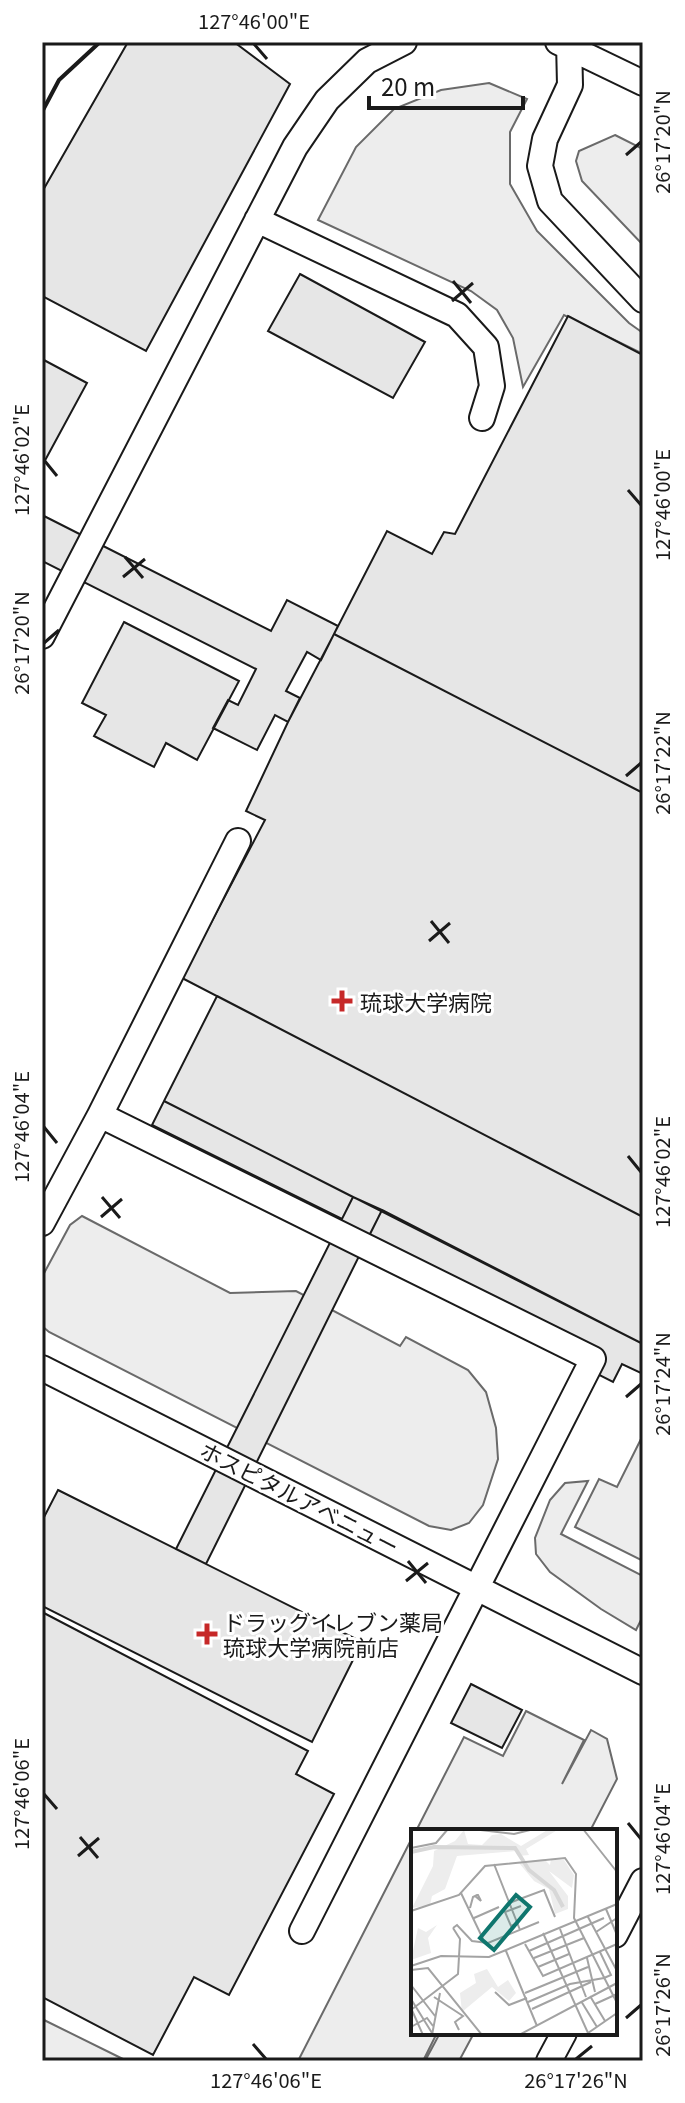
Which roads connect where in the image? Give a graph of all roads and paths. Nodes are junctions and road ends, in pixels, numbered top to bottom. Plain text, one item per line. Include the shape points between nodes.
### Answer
1 (404, 42) edge
2 (565, 43) edge
3 (643, 83) edge
4 (257, 220) junction
5 (643, 300) edge
6 (482, 418) dead end
7 (42, 636) edge
8 (238, 841) dead end
9 (100, 1115) junction
10 (42, 1223) edge
11 (42, 1368) edge
12 (478, 1586) junction
13 (643, 1672) edge
14 (643, 1881) edge
15 (302, 1931) dead end
16 (617, 1931) edge
17 (563, 2035) edge
18 (549, 2061) edge

1 - 4 lane via 367,61 327,100
2 - 3 lane
2 - 5 lane via 570,85 545,139 540,166 550,201
4 - 6 lane via 457,315 486,347 492,386
4 - 7 lane
8 - 9 lane
9 - 10 lane
9 - 12 lane via 593,1359
11 - 12 lane, ホスピタルアベニュー
12 - 13 lane, ホスピタルアベニュー
12 - 15 lane
14 - 16 lane
17 - 18 lane

